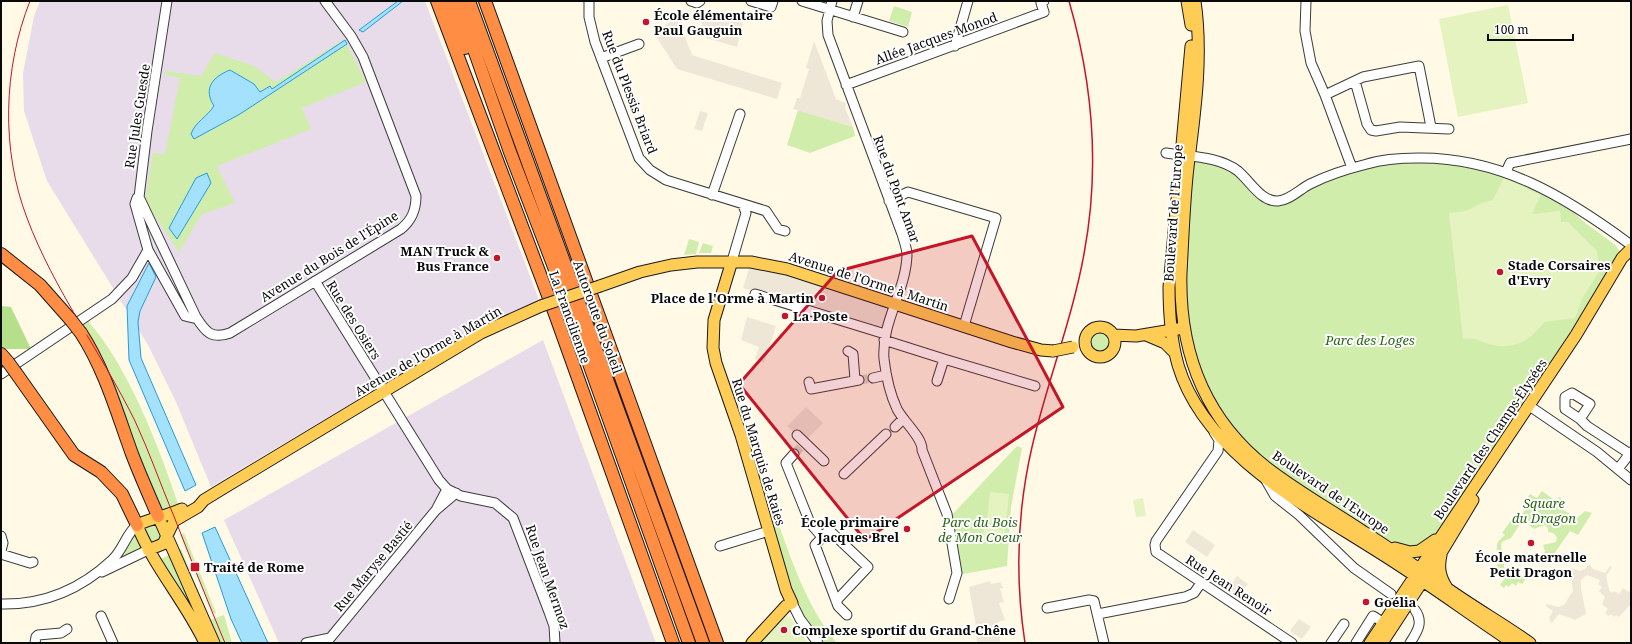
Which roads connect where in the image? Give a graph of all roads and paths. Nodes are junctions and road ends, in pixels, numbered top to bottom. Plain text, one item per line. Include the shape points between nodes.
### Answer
1 (167, 1) edge
2 (325, 1) edge
3 (436, 1) edge
4 (447, 1) edge
5 (457, 1) edge
6 (469, 1) edge
7 (485, 1) edge
8 (589, 1) edge
9 (691, 1) edge
10 (700, 1) edge
11 (751, 1) edge
12 (773, 1) edge
13 (802, 1) edge
14 (858, 1) edge
15 (968, 1) edge
16 (1044, 1) edge
17 (1187, 1) edge
18 (1195, 1) edge
19 (1306, 1) edge
20 (828, 6) edge
21 (853, 17) junction
22 (903, 32) dead end
23 (639, 44) dead end
24 (954, 46) junction
25 (601, 58) junction
26 (1354, 81) junction
27 (846, 86) junction
28 (1325, 94) junction
29 (740, 114) dead end
30 (1431, 127) junction
31 (1449, 129) dead end
32 (1631, 139) edge
33 (510, 152) junction
34 (1166, 153) dead end
35 (1185, 156) junction
36 (1352, 168) junction
37 (1506, 172) junction
38 (712, 194) junction
39 (140, 197) junction
40 (889, 201) junction
41 (743, 204) junction
42 (785, 231) dead end
43 (1631, 245) edge
44 (148, 250) junction
45 (1631, 250) edge
46 (1, 254) edge
47 (732, 262) junction
48 (315, 281) junction
49 (755, 294) dead end
50 (894, 304) junction
51 (1169, 310) junction
52 (196, 317) junction
53 (964, 326) junction
54 (1185, 328) junction
55 (1171, 331) junction
56 (1113, 335) junction
57 (1146, 335) junction
58 (885, 337) junction
59 (1087, 345) junction
60 (1114, 348) junction
61 (848, 351) dead end
62 (1175, 353) junction
63 (4, 358) edge
64 (944, 359) junction
65 (1, 374) edge
66 (886, 375) junction
67 (873, 378) tunnel mouth
68 (937, 381) dead end
69 (810, 382) dead end
70 (1035, 386) dead end
71 (384, 392) junction
72 (1530, 407) junction
73 (903, 419) junction
74 (1580, 419) dead end
75 (1208, 422) junction
76 (895, 427) dead end
77 (886, 434) dead end
78 (797, 435) dead end
79 (1218, 451) junction
80 (1630, 453) edge
81 (794, 454) tunnel mouth
82 (1243, 460) junction
83 (824, 461) dead end
84 (1618, 470) junction
85 (844, 474) dead end
86 (1263, 476) junction
87 (1631, 480) edge
88 (452, 491) junction
89 (204, 500) junction
90 (1316, 512) junction
91 (1300, 515) junction
92 (158, 516) junction
93 (137, 525) junction
94 (769, 531) junction
95 (1, 536) edge
96 (822, 537) junction
97 (166, 538) junction
98 (1440, 539) junction
99 (1384, 544) junction
100 (720, 546) dead end
101 (148, 550) junction
102 (1, 551) edge
103 (1441, 553) junction
104 (1, 554) edge
105 (33, 562) dead end
106 (1397, 563) junction
107 (96, 573) junction
108 (1421, 575) junction
109 (1202, 583) junction
110 (1443, 591) junction
111 (1395, 595) junction
112 (1413, 596) junction
113 (949, 599) dead end
114 (790, 600) junction
115 (836, 600) junction
116 (1, 604) edge
117 (1047, 608) dead end
118 (1415, 610) dead end
119 (1098, 614) junction
120 (847, 615) dead end
121 (101, 616) dead end
122 (1384, 623) junction
123 (1344, 624) dead end
124 (67, 629) dead end
125 (328, 640) edge
126 (1286, 641) edge
127 (35, 643) edge
128 (113, 643) edge
129 (205, 643) edge
130 (214, 643) edge
131 (306, 643) edge
132 (555, 643) edge
133 (673, 643) edge
134 (689, 643) edge
135 (703, 643) edge
136 (718, 643) edge
137 (746, 643) edge
138 (752, 643) edge
139 (818, 643) edge
140 (1104, 643) edge
141 (1331, 643) edge
142 (1356, 643) edge
143 (1370, 643) edge
144 (1382, 643) edge
145 (1410, 643) edge
146 (1513, 643) edge
147 (1530, 643) edge

1 - 39 street, Rue Jules Guesde via 147,131
2 - 48 street, Avenue du Bois de l'Épine via 363,57 413,187 416,204 408,224
3 - 133 highway, La Francilienne via 495,153
4 - 33 highway via 499,134
5 - 33 highway, Autoroute du Soleil
6 - 135 highway, Autoroute du Soleil
7 - 136 highway
8 - 25 street, Rue du Plessis Briard via 591,28
9 - 10 street
11 - 12 street via 771,7
13 - 20 street
14 - 21 street
15 - 24 street
16 - 24 street, Allée Jacques Monod via 1041,2 1044,12
17 - 35 main road, Boulevard de l'Europe via 1191,25 1191,61
18 - 35 main road, Boulevard de l'Europe via 1199,62
19 - 28 street via 1305,31 1311,63
20 - 21 street
20 - 27 street, Rue du Pont Amar via 828,35
21 - 22 street
23 - 25 street
24 - 27 street, Allée Jacques Monod
25 - 38 street, Rue du Plessis Briard via 634,146 644,165 666,180
26 - 28 street
26 - 30 street via 1367,124 1372,130
26 - 30 street via 1421,63
27 - 40 street, Rue du Pont Amar
28 - 36 street
29 - 38 street
30 - 31 street
32 - 37 street via 1510,163
33 - 134 highway, Autoroute du Soleil via 562,288
34 - 35 street
35 - 36 street via 1225,163 1240,172 1267,199 1276,201 1287,198 1330,175
35 - 51 main road, Boulevard de l'Europe via 1169,287
35 - 54 main road, Boulevard de l'Europe via 1181,276
36 - 37 street via 1391,160 1431,158 1466,161
37 - 43 street via 1555,195
38 - 41 street, Rue du Plessis Briard
39 - 44 street, Rue Jules Guesde via 135,204
39 - 52 street, Avenue du Bois de l'Épine
40 - 50 street, Rue du Pont Amar via 907,253 905,272
40 - 53 street via 908,192 996,218
41 - 42 street, Rue du Plessis Briard via 766,211 778,229
41 - 47 street via 746,213
44 - 52 street via 186,316
44 - 65 street via 132,278 112,299
45 - 72 main road, Boulevard des Champs-Élysées via 1618,263
46 - 92 highway, bridge via 40,285 70,319 90,348 110,392
47 - 50 main road, Avenue de l'Orme à Martin via 751,262 787,269
47 - 71 main road, Avenue de l'Orme à Martin, bridge via 697,262 640,272 541,306 481,333
47 - 94 main road, Rue du Marquis de Raies via 714,320 714,348 718,369 741,435
48 - 52 street, Avenue du Bois de l'Épine via 224,335 206,332
48 - 71 street, Rue des Osiers
49 - 58 street
50 - 53 main road, Avenue de l'Orme à Martin
50 - 58 street, Rue du Pont Amar
51 - 55 main road, Boulevard de l'Europe
51 - 57 main road
53 - 59 main road, Avenue de l'Orme à Martin, bridge via 1031,348 1053,351
54 - 55 main road
54 - 99 main road, Boulevard de l'Europe via 1190,355 1204,391 1216,413 1236,439 1265,466 1292,486
55 - 57 main road
55 - 62 main road, Boulevard de l'Europe
56 - 57 main road
56 - 59 main road via 1106,329 1097,328 1090,332
56 - 60 main road
57 - 60 main road
57 - 62 main road via 1165,342
58 - 64 street
58 - 66 street, Rue du Pont Amar
59 - 60 main road via 1094,356 1099,357 1107,356
61 - 69 street via 853,354 857,380 811,388
62 - 75 main road, Boulevard de l'Europe via 1178,367
63 - 93 highway, bridge via 74,455 101,472 122,494
64 - 68 street
64 - 70 street
66 - 67 street
66 - 73 street, Rue du Pont Amar via 893,399
71 - 88 street via 433,471
71 - 89 main road, Avenue de l'Orme à Martin
72 - 84 street via 1597,452
72 - 98 main road, Boulevard des Champs-Élysées
72 - 103 main road, Boulevard des Champs-Élysées
73 - 76 street
73 - 113 street, Rue du Pont Amar via 921,442 947,514 957,573
74 - 80 street
75 - 79 street via 1219,440
75 - 82 main road, Boulevard de l'Europe
77 - 85 street
78 - 83 street
79 - 82 street via 1224,449
79 - 109 street, Rue Jean Renoir via 1156,541 1155,548 1159,554
80 - 84 street
81 - 96 street via 786,463 810,523
82 - 86 main road, Boulevard de l'Europe
84 - 87 street
86 - 90 main road, Boulevard de l'Europe
86 - 91 street via 1275,496
88 - 125 street, Rue Maryse Bastié
88 - 132 street, Rue Jean Mermoz via 495,503 513,518 554,626
89 - 92 main road, Avenue de l'Orme à Martin via 170,515
89 - 97 main road, Avenue de l'Orme à Martin via 198,507 174,521
90 - 91 street
90 - 106 main road, Boulevard de l'Europe
91 - 111 street via 1354,568
92 - 93 main road, Avenue de l'Orme à Martin
92 - 97 main road
93 - 101 main road
93 - 107 street via 119,552
94 - 100 street
94 - 114 main road, Rue du Marquis de Raies
95 - 102 street
96 - 115 street via 815,545
96 - 115 street via 829,530 868,567
97 - 101 main road via 163,544
97 - 130 main road
98 - 99 main road via 1432,541 1419,551 1410,552
98 - 108 main road, Boulevard des Champs-Élysées
99 - 108 main road, Boulevard de l'Europe
101 - 107 street
101 - 129 main road
103 - 108 main road, Boulevard des Champs-Élysées
103 - 110 main road via 1439,566
104 - 105 street
106 - 108 main road, Boulevard de l'Europe
106 - 111 main road via 1403,578 1403,586
107 - 116 street via 50,599 26,604
108 - 110 main road, Boulevard de l'Europe
108 - 111 main road, Boulevard des Champs-Élysées
108 - 112 main road, Boulevard des Champs-Élysées
109 - 119 street via 1194,593 1185,598
109 - 126 street, Rue Jean Renoir
110 - 112 main road via 1430,590
110 - 146 main road, Boulevard de l'Europe
110 - 147 main road, Boulevard de l'Europe
111 - 122 main road, Boulevard des Champs-Élysées
112 - 144 main road, Boulevard des Champs-Élysées
114 - 137 main road
114 - 138 main road
114 - 139 street, Rue du Marquis de Raies
115 - 120 street
117 - 119 street via 1092,599
118 - 145 street via 1419,626
119 - 140 street
121 - 128 street
122 - 142 street via 1373,616
122 - 143 main road, Boulevard des Champs-Élysées
123 - 141 street
124 - 127 street via 61,633 38,635
125 - 131 street, Rue Maryse Bastié

